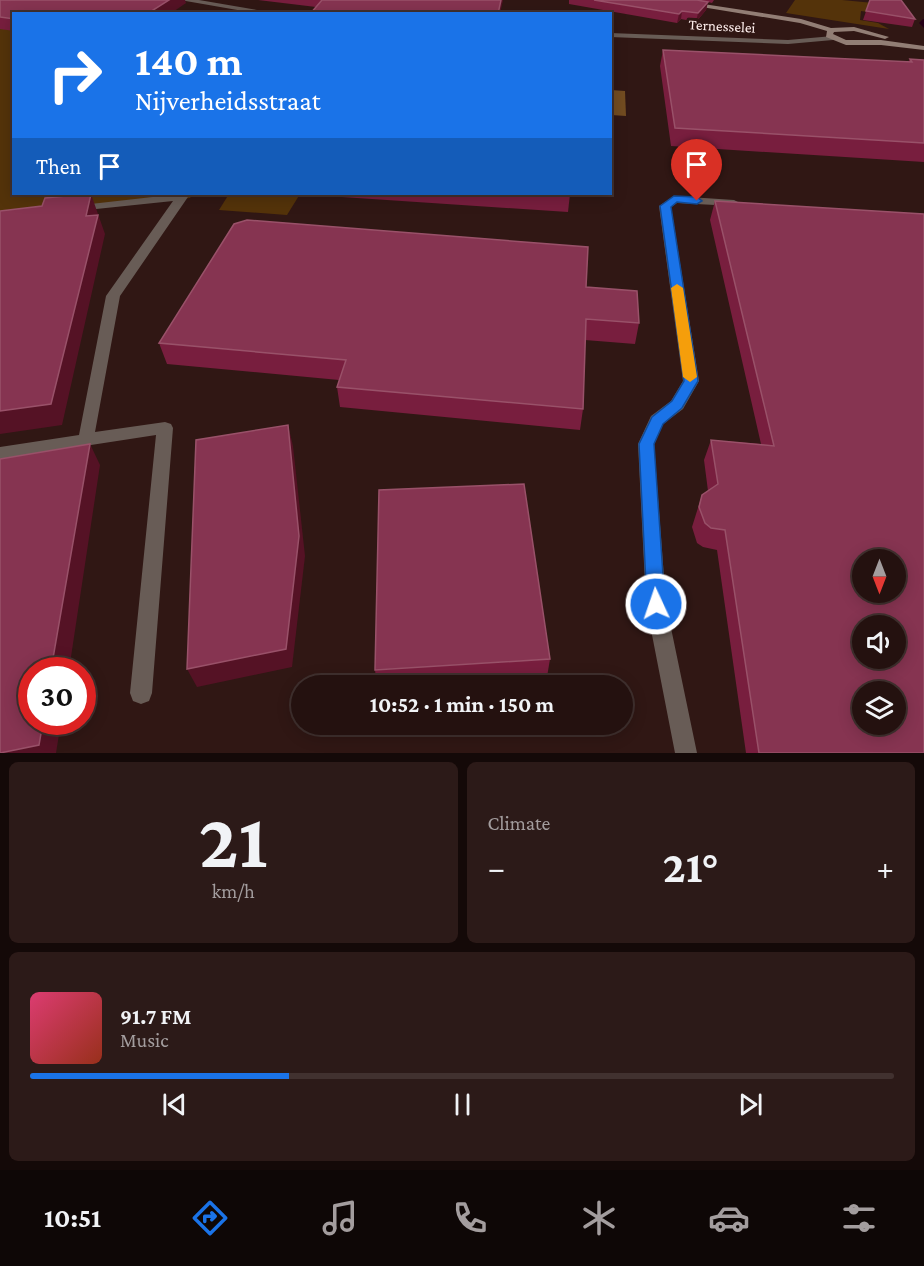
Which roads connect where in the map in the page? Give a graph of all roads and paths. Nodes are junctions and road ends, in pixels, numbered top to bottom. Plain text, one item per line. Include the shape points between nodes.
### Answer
1 (184, 0) edge
2 (663, 0) edge
3 (265, 12) edge
4 (832, 34) junction
5 (612, 35) edge
6 (872, 38) junction
7 (924, 42) edge
8 (924, 48) edge
9 (183, 195) edge
10 (746, 204) edge
11 (66, 209) edge
12 (86, 439) junction
13 (0, 453) edge
14 (141, 693) dead end
15 (686, 753) edge

1 - 3 street
2 - 4 street via 801,21
4 - 5 street, Ternesselei via 788,42
4 - 6 street, Ternesselei via 854,29
4 - 6 street, Ternesselei via 854,44
6 - 7 street, Ternesselei
6 - 8 street, Ternesselei
9 - 11 street
9 - 12 street via 112,296
10 - 15 street via 674,199 665,206 691,381 677,405 657,420 646,444 656,604
12 - 13 street
12 - 14 street via 165,428

